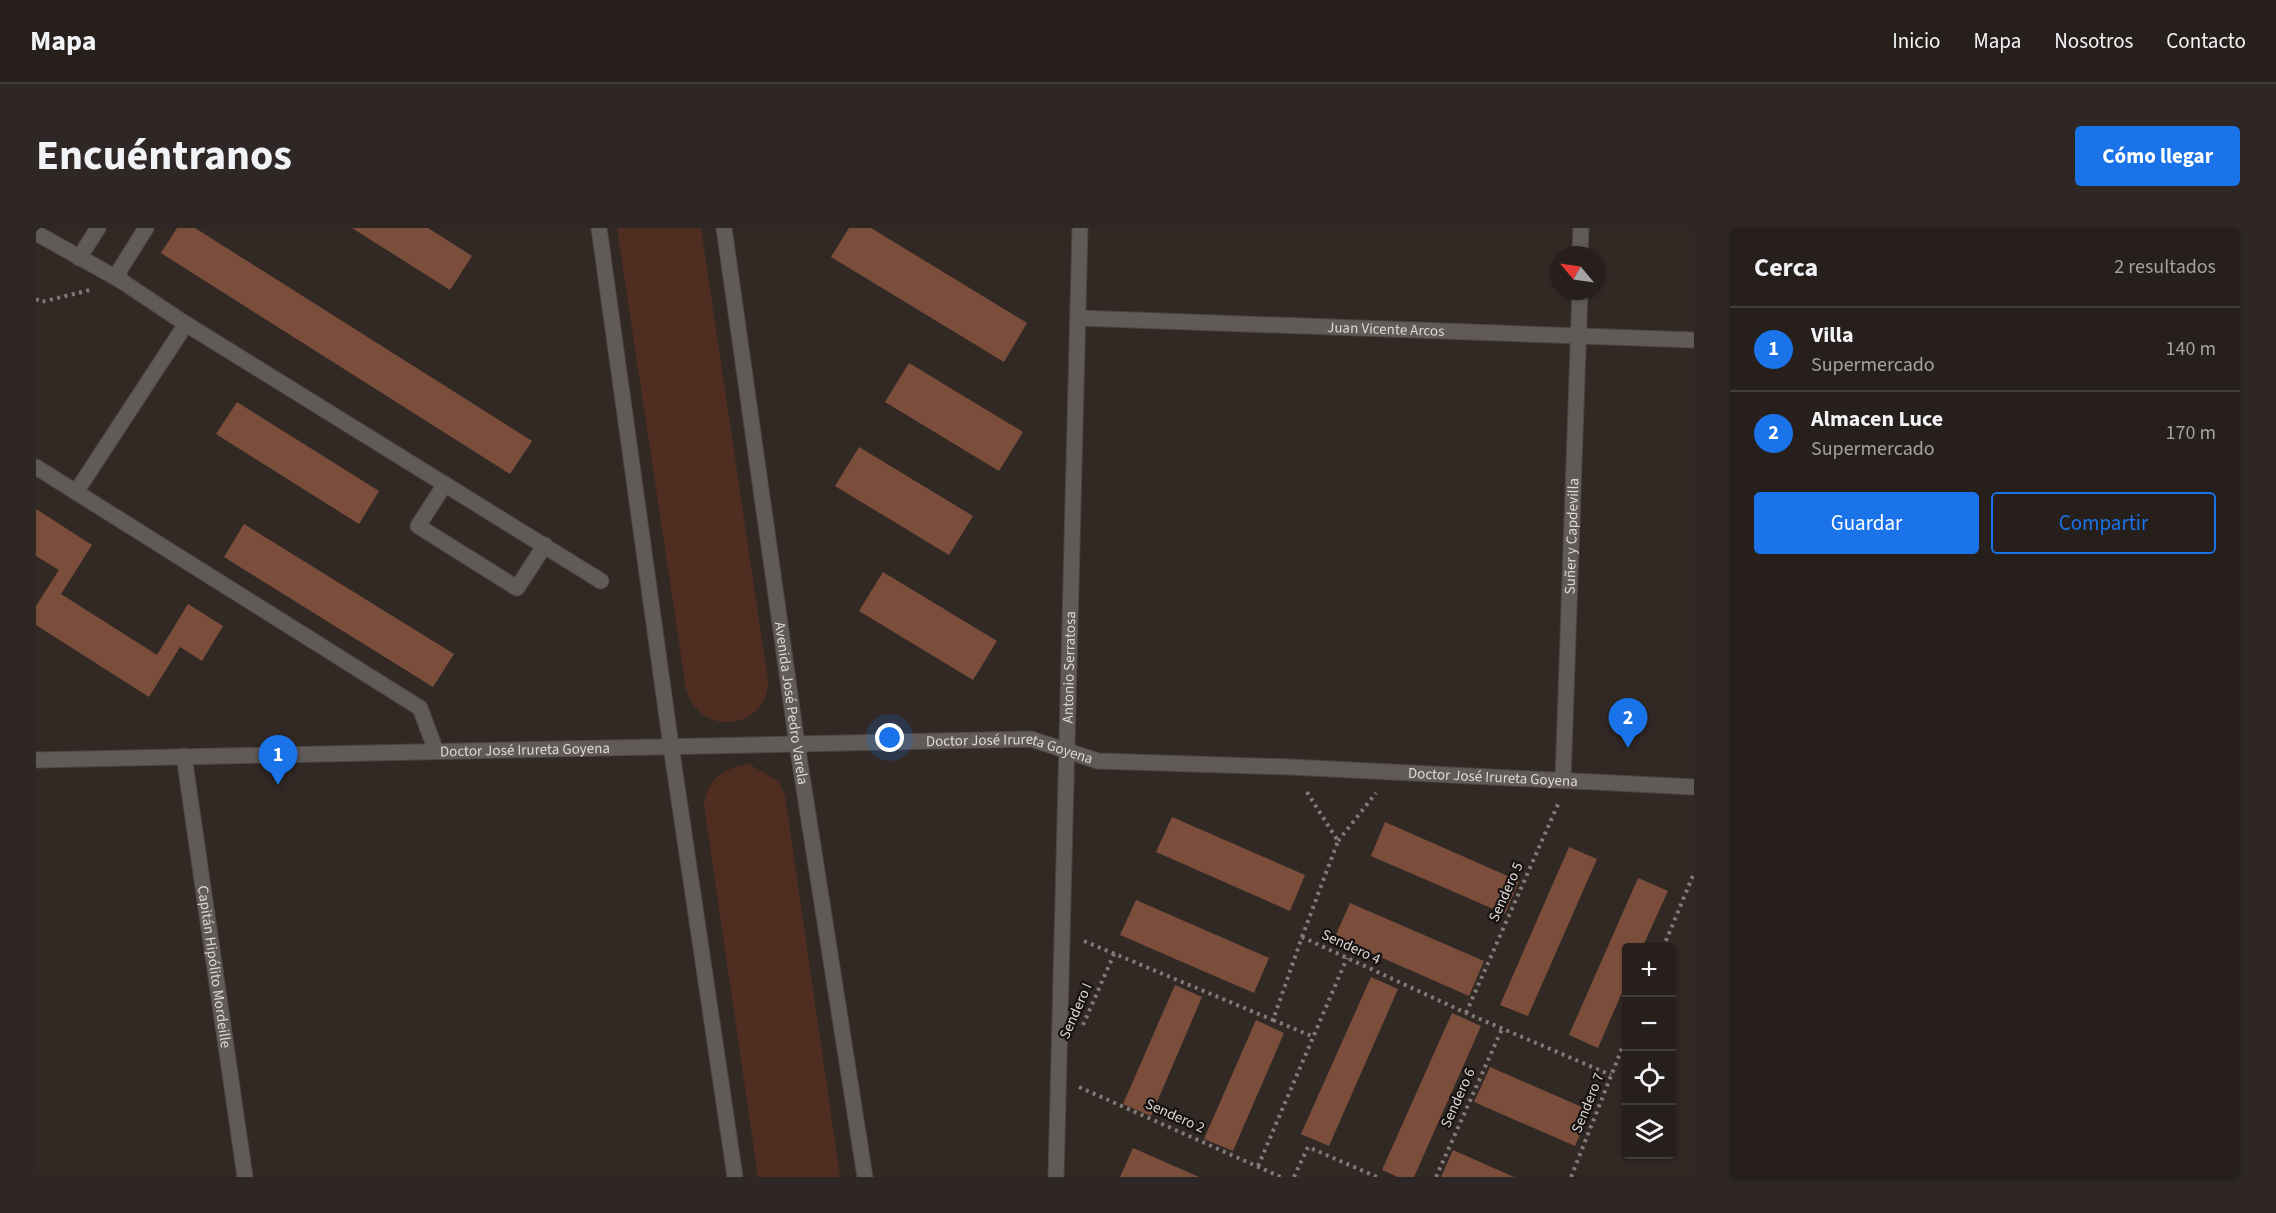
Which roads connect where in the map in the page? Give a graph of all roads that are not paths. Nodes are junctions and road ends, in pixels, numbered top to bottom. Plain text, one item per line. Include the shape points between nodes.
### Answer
1 (98, 228) edge
2 (146, 228) edge
3 (599, 228) edge
4 (724, 228) edge
5 (1080, 228) edge
6 (1581, 228) edge
7 (36, 233) edge
8 (1580, 246) edge
9 (79, 258) junction
10 (120, 280) junction
11 (1580, 300) edge
12 (1078, 318) junction
13 (186, 324) junction
14 (1579, 337) junction
15 (1694, 340) edge
16 (36, 467) edge
17 (445, 484) junction
18 (76, 492) junction
19 (544, 545) junction
20 (601, 581) dead end
21 (797, 744) junction
22 (671, 746) junction
23 (435, 751) junction
24 (1066, 752) junction
25 (184, 756) junction
26 (36, 760) edge
27 (1563, 780) junction
28 (1694, 787) edge
29 (245, 1177) edge
30 (735, 1177) edge
31 (865, 1177) edge
32 (1056, 1177) edge

1 - 9 street
2 - 10 street via 119,272
3 - 22 street
4 - 21 street, Avenida José Pedro Varela
5 - 12 street, Antonio Serratosa
6 - 8 street
7 - 9 street
9 - 10 street
10 - 13 street
11 - 14 street, Suñer y Capdevilla
12 - 14 street, Juan Vicente Arcos
12 - 24 street, Antonio Serratosa
13 - 17 street
13 - 18 street
14 - 15 street, Juan Vicente Arcos
14 - 27 street, Suñer y Capdevilla
16 - 18 street
17 - 19 street
17 - 19 street via 418,526 517,588
18 - 23 street via 420,708
19 - 20 street
21 - 22 street, Doctor José Irureta Goyena
21 - 24 street, Doctor José Irureta Goyena via 1030,740
21 - 31 street, Avenida José Pedro Varela
22 - 23 street, Doctor José Irureta Goyena
22 - 30 street
23 - 25 street, Doctor José Irureta Goyena
24 - 27 street, Doctor José Irureta Goyena via 1098,761
24 - 32 street, Antonio Serratosa
25 - 26 street, Doctor José Irureta Goyena
25 - 29 street, Capitán Hipólito Mordeille
27 - 28 street, Doctor José Irureta Goyena

